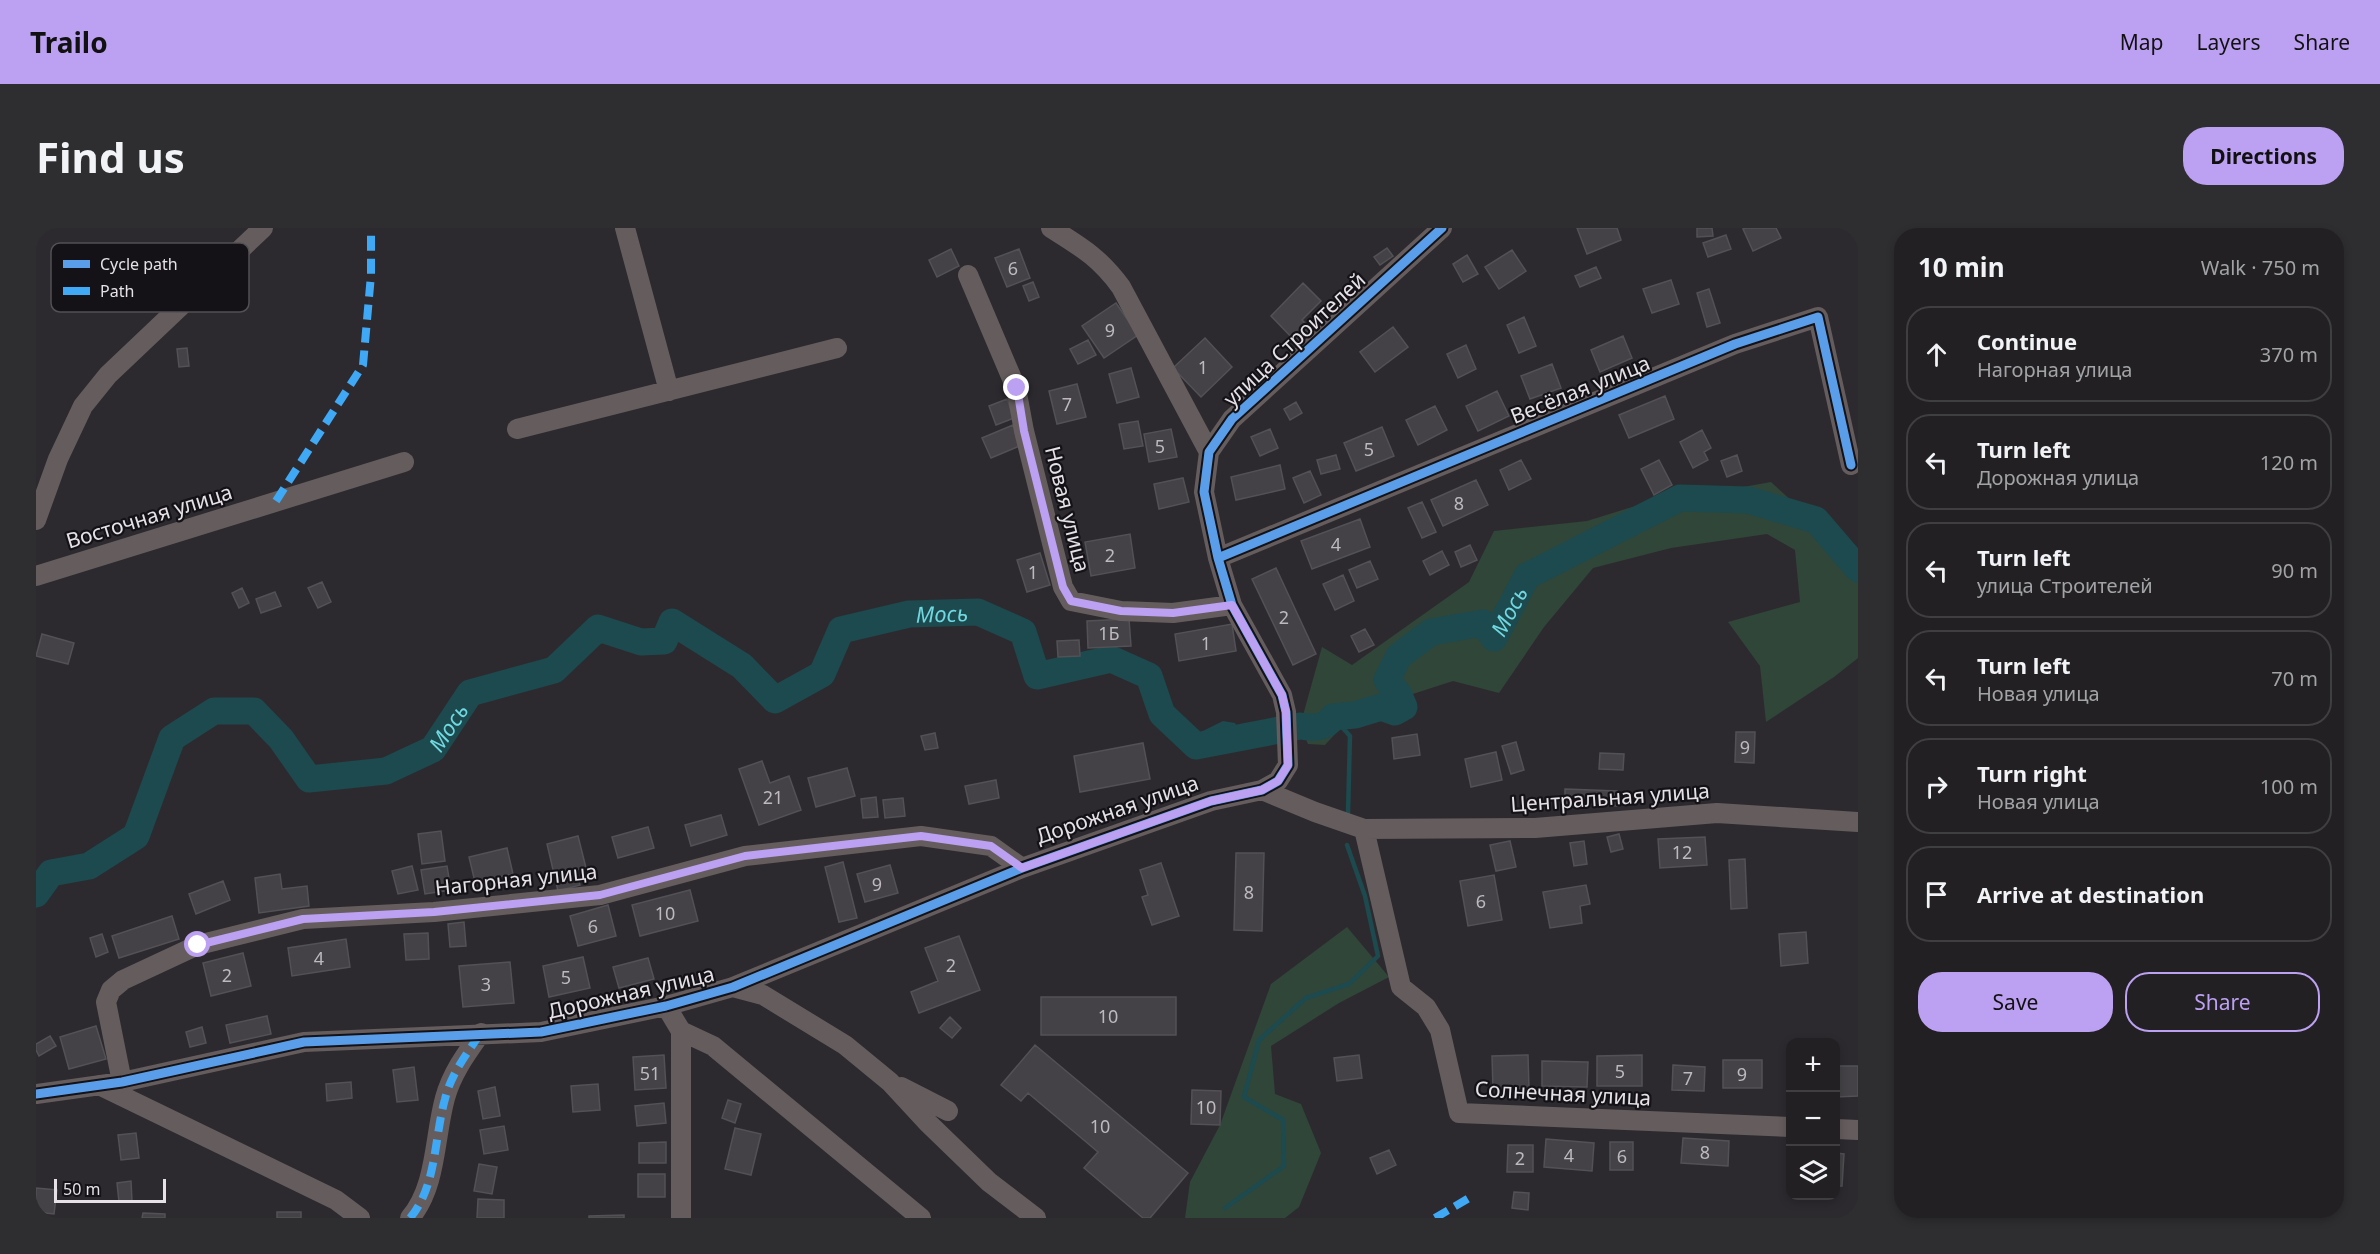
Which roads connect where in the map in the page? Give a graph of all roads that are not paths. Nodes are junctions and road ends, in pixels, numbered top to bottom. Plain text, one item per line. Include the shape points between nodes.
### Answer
1 (263, 228) edge
2 (625, 228) edge
3 (1051, 228) edge
4 (1442, 228) edge
5 (247, 243) edge
6 (968, 275) dead end
7 (174, 312) edge
8 (837, 348) dead end
9 (669, 391) junction
10 (517, 429) dead end
11 (1209, 452) junction
12 (404, 462) dead end
13 (1851, 465) dead end
14 (36, 520) edge
15 (1218, 558) junction
16 (36, 576) edge
17 (1232, 605) junction
18 (1262, 790) junction
19 (1858, 822) edge
20 (1364, 829) junction
21 (1022, 868) junction
22 (733, 987) junction
23 (666, 1006) junction
24 (681, 1031) junction
25 (481, 1033) junction
26 (122, 1082) junction
27 (890, 1082) junction
28 (99, 1085) junction
29 (36, 1094) edge
30 (948, 1111) dead end
31 (1786, 1127) edge
32 (1840, 1129) edge
33 (1858, 1130) edge
34 (360, 1218) edge
35 (410, 1218) edge
36 (681, 1218) edge
37 (921, 1218) edge
38 (1036, 1218) edge

1 - 5 street
2 - 9 street
3 - 11 street via 1087,250 1121,287
4 - 11 street, улица Строителей via 1232,419
6 - 17 street, Новая улица via 1017,388 1063,587 1071,601 1121,611 1173,613
7 - 14 street via 108,375 83,406
8 - 9 street
9 - 10 street
11 - 15 street, улица Строителей via 1204,492
12 - 16 street, Восточная улица
13 - 15 street, Весёлая улица via 1818,317 1735,344
15 - 17 street, улица Строителей
17 - 18 street, улица Строителей via 1282,695 1286,712 1288,765 1278,781
18 - 20 street, Центральная улица
18 - 21 street, Дорожная улица via 1211,801
19 - 20 street, Центральная улица via 1717,813 1535,828
20 - 31 street, Солнечная улица via 1401,987 1426,1007 1440,1030 1459,1113
21 - 22 street, Дорожная улица
21 - 26 street, Нагорная улица via 991,846 921,836 745,856 600,895 434,912 303,919 198,945 123,980 111,990 106,1002
22 - 23 street, Дорожная улица
22 - 27 street via 763,995 845,1045
23 - 24 street
23 - 25 street, Дорожная улица via 541,1032
24 - 36 street
24 - 37 street via 713,1046
25 - 26 street, Дорожная улица via 304,1042
25 - 35 street via 452,1076 426,1191
26 - 28 street, Дорожная улица
27 - 30 street
27 - 38 street via 989,1182
28 - 29 street, Дорожная улица
28 - 34 street via 336,1200
32 - 33 street

